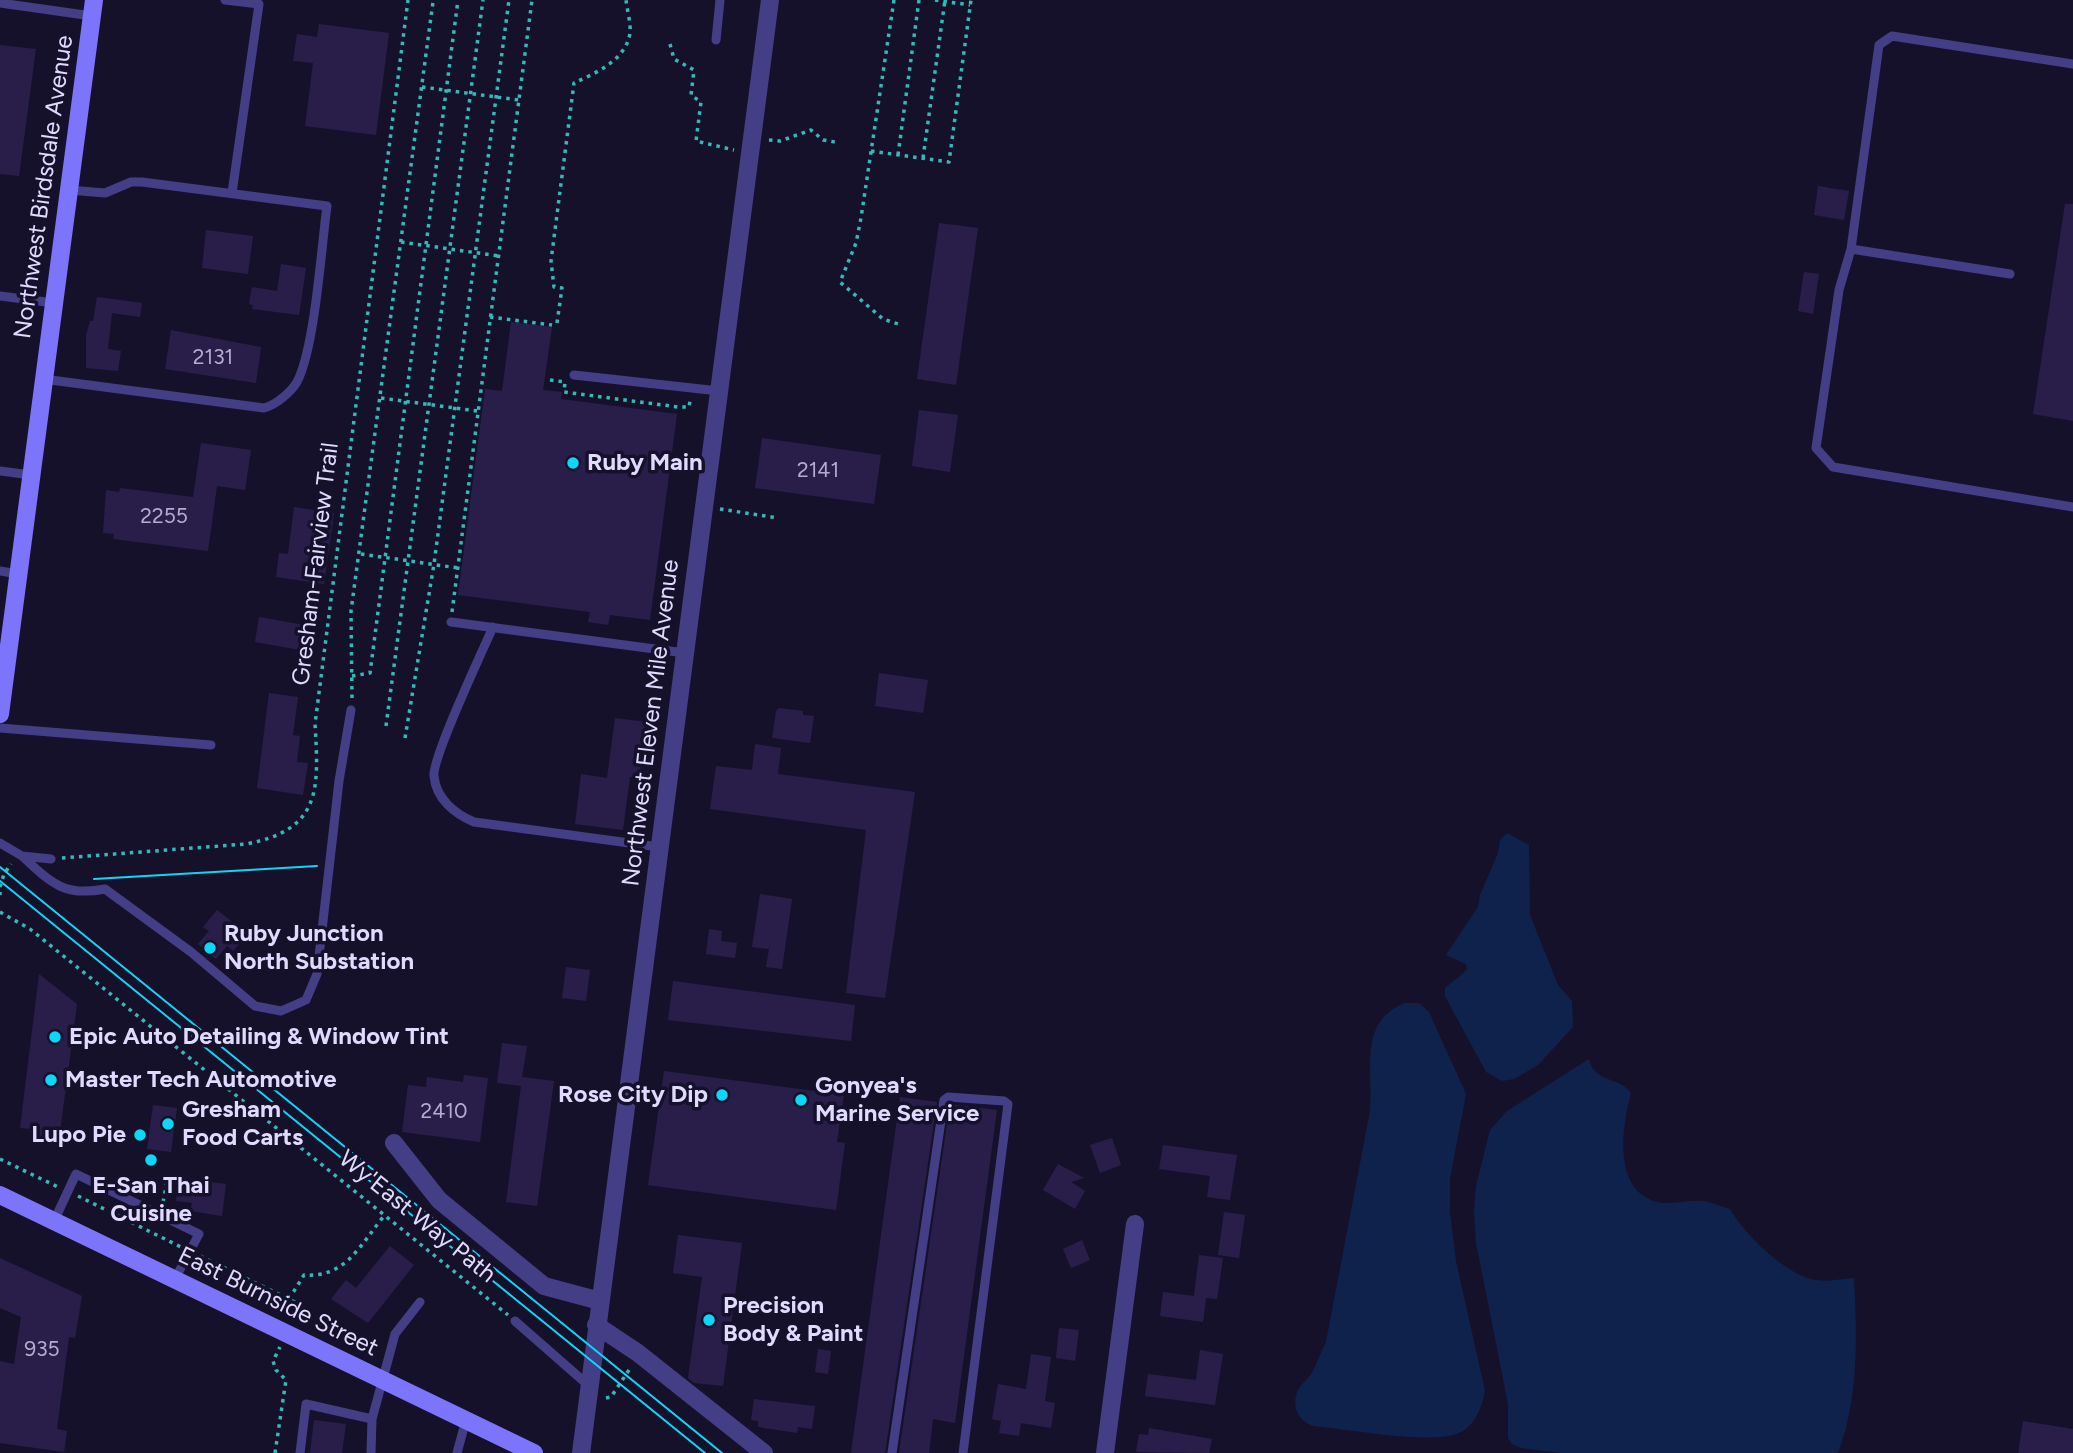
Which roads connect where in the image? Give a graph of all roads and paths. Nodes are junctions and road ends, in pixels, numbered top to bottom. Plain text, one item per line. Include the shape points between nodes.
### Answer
1 (225, 0) edge
2 (408, 0) edge
3 (458, 0) edge
4 (483, 0) edge
5 (509, 0) edge
6 (532, 0) edge
7 (626, 0) edge
8 (720, 0) edge
9 (770, 0) edge
10 (894, 0) edge
11 (919, 0) edge
12 (935, 0) edge
13 (945, 1) edge
14 (433, 2) dead end
15 (971, 2) edge
16 (0, 3) edge
17 (93, 8) edge
18 (716, 40) dead end
19 (670, 44) dead end
20 (2073, 64) edge
21 (422, 87) junction
22 (446, 90) junction
23 (471, 93) junction
24 (496, 97) junction
25 (519, 100) junction
26 (769, 140) dead end
27 (835, 142) dead end
28 (751, 150) junction
29 (871, 151) junction
30 (898, 155) junction
31 (923, 158) junction
32 (69, 190) junction
33 (232, 193) junction
34 (401, 242) junction
35 (425, 245) junction
36 (450, 249) junction
37 (1851, 249) junction
38 (475, 252) junction
39 (499, 256) junction
40 (2010, 274) dead end
41 (0, 296) edge
42 (54, 303) junction
43 (490, 317) junction
44 (557, 323) dead end
45 (898, 324) dead end
46 (552, 325) dead end
47 (574, 375) dead end
48 (43, 379) junction
49 (550, 380) dead end
50 (719, 391) junction
51 (564, 392) junction
52 (381, 398) junction
53 (564, 399) dead end
54 (404, 401) junction
55 (690, 404) dead end
56 (429, 405) junction
57 (454, 408) junction
58 (477, 411) junction
59 (0, 471) edge
60 (31, 475) junction
61 (2073, 507) edge
62 (720, 509) dead end
63 (778, 518) dead end
64 (361, 554) junction
65 (384, 557) junction
66 (409, 561) junction
67 (434, 564) junction
68 (458, 568) junction
69 (9, 572) edge
70 (6, 612) edge
71 (451, 622) joint
72 (493, 627) junction
73 (685, 653) junction
74 (352, 677) junction
75 (351, 710) joint
76 (0, 714) edge
77 (386, 726) dead end
78 (0, 729) edge
79 (405, 738) dead end
80 (211, 745) dead end
81 (1, 843) edge
82 (659, 848) junction
83 (22, 856) junction
84 (51, 859) joint
85 (0, 891) edge
86 (0, 912) edge
87 (394, 1143) dead end
88 (0, 1159) edge
89 (68, 1191) junction
90 (0, 1195) edge
91 (384, 1216) junction
92 (54, 1221) junction
93 (1135, 1224) dead end
94 (190, 1251) junction
95 (175, 1279) junction
96 (289, 1299) junction
97 (600, 1301) junction
98 (420, 1303) dead end
99 (515, 1321) joint
100 (596, 1325) junction
101 (288, 1334) junction
102 (642, 1370) dead end
103 (383, 1380) junction
104 (588, 1385) junction
105 (372, 1419) junction
106 (466, 1420) junction
107 (275, 1453) edge
108 (300, 1453) edge
109 (371, 1453) edge
110 (457, 1453) edge
111 (534, 1453) edge
112 (581, 1453) edge
113 (764, 1453) edge
114 (892, 1453) edge
115 (962, 1453) edge
116 (1105, 1453) edge

1 - 33 lane via 259,4
2 - 84 path, Gresham-Fairview Trail via 315,724 314,799 292,828 273,839
3 - 22 path
4 - 23 path
5 - 24 path
6 - 25 path
7 - 44 path via 630,34 621,50 610,64 575,83 551,261 554,287 562,288
8 - 18 lane
9 - 28 street, Northwest Eleven Mile Avenue
10 - 29 path
11 - 30 path
12 - 13 path
13 - 15 path
13 - 31 path
14 - 21 path
15 - 31 path via 949,162
16 - 17 lane
17 - 32 main road, Northwest Birdsdale Avenue
19 - 28 path via 674,59 694,70 691,95 701,103 696,142
20 - 37 lane via 1892,36 1879,45
21 - 22 path
21 - 34 path
22 - 23 path
22 - 35 path
23 - 24 path
23 - 36 path
24 - 25 path
24 - 38 path
25 - 39 path
26 - 27 path via 780,141 811,130 823,140
28 - 50 street, Northwest Eleven Mile Avenue
29 - 30 path
29 - 45 path via 856,243 840,282 883,319
30 - 31 path
32 - 33 lane via 106,193 142,182
32 - 42 main road, Northwest Birdsdale Avenue
33 - 48 lane via 327,206 306,354 296,383 274,406
34 - 35 path
34 - 52 path
35 - 36 path
35 - 54 path
36 - 38 path
36 - 56 path
37 - 40 lane
37 - 61 lane via 1839,290 1816,448 1833,467
38 - 39 path
38 - 57 path
39 - 43 path
41 - 42 lane
42 - 48 main road, Northwest Birdsdale Avenue
43 - 46 path
43 - 58 path
47 - 50 lane
48 - 60 main road, Northwest Birdsdale Avenue
49 - 51 path via 565,382
50 - 73 street, Northwest Eleven Mile Avenue
51 - 53 path
51 - 55 path via 678,407
52 - 54 path
52 - 64 path
54 - 56 path
54 - 65 path
56 - 57 path
56 - 66 path
57 - 58 path
57 - 67 path
58 - 68 path
59 - 60 lane
60 - 69 main road, Northwest Birdsdale Avenue
62 - 63 path
64 - 65 path
64 - 74 path via 351,611
65 - 66 path
65 - 74 path via 370,673
66 - 67 path
66 - 77 path
67 - 68 path
67 - 79 path
68 - 71 path
69 - 70 main road, Northwest Birdsdale Avenue
70 - 76 main road, Northwest Birdsdale Avenue
71 - 72 lane
72 - 73 lane
72 - 82 lane via 434,764 438,793 450,808 474,822
73 - 82 street, Northwest Eleven Mile Avenue
74 - 75 path
75 - 83 lane via 316,984 309,997 295,1007 274,1011 255,1006 105,889 66,890
78 - 80 lane
81 - 83 lane
81 - 85 path via 1,856 12,864
82 - 97 street, Northwest Eleven Mile Avenue
83 - 84 lane
86 - 91 path, Wy'East Way Path via 30,929
87 - 97 street via 439,1200 544,1286
88 - 89 path
89 - 92 lane
89 - 94 path
89 - 94 lane via 76,1174 199,1234
90 - 92 main road, East Burnside Street
91 - 96 path via 340,1269 321,1276 304,1275
91 - 99 path, Wy'East Way Path
92 - 95 main road, East Burnside Street
93 - 116 street
94 - 95 lane
94 - 96 path
95 - 101 main road, East Burnside Street
96 - 101 path via 303,1306
97 - 100 street, Northwest Eleven Mile Avenue
98 - 103 lane via 395,1334
99 - 104 lane
100 - 104 street, Northwest Eleven Mile Avenue
100 - 113 street
101 - 103 main road, East Burnside Street
101 - 107 path via 272,1361 286,1380
102 - 104 path via 632,1362 608,1399
103 - 105 lane
103 - 106 main road, East Burnside Street
104 - 112 street, Northwest Eleven Mile Avenue
105 - 108 lane via 306,1404
105 - 109 lane
106 - 110 lane
106 - 111 main road, East Burnside Street
114 - 115 lane via 948,1097 1008,1104

